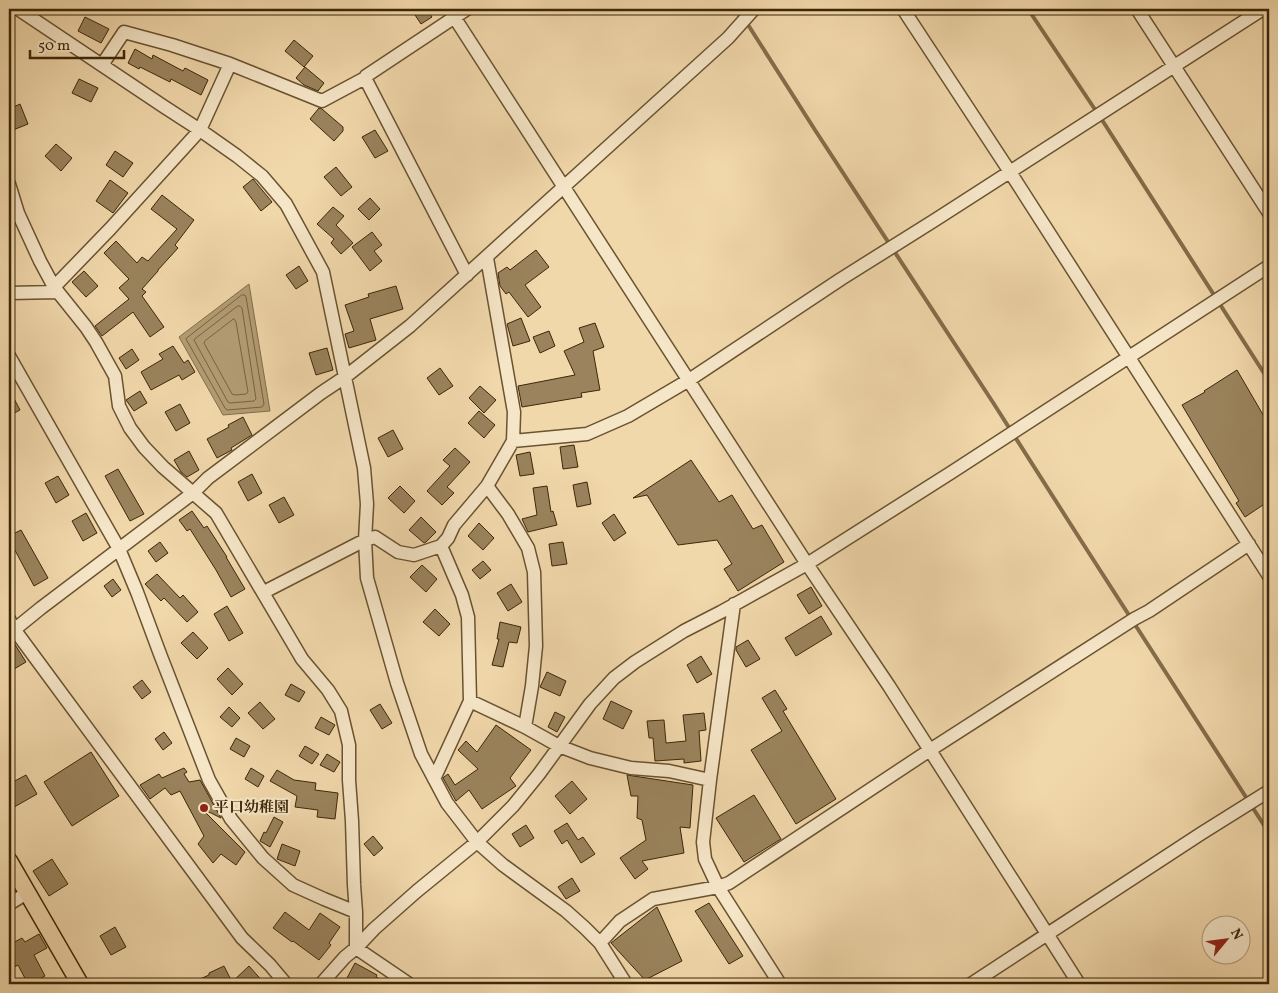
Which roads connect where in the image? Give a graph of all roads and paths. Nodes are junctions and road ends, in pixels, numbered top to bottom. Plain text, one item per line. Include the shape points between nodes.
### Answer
1 (18, 9) edge
2 (467, 9) edge
3 (903, 9) edge
4 (1137, 9) edge
5 (1263, 9) edge
6 (752, 11) edge
7 (452, 13) edge
8 (230, 64) junction
9 (102, 65) junction
10 (1174, 66) junction
11 (365, 78) junction
12 (200, 130) junction
13 (1010, 172) junction
14 (9, 184) edge
15 (564, 187) junction
16 (1269, 213) edge
17 (487, 258) junction
18 (1269, 266) edge
19 (467, 275) junction
20 (56, 289) junction
21 (9, 293) edge
22 (9, 356) edge
23 (1128, 356) junction
24 (345, 378) junction
25 (689, 380) junction
26 (513, 441) junction
27 (487, 486) junction
28 (193, 493) junction
29 (365, 540) junction
30 (1249, 544) junction
31 (441, 546) junction
32 (119, 549) junction
33 (807, 564) junction
34 (1269, 576) edge
35 (264, 592) junction
36 (734, 604) junction
37 (11, 627) edge
38 (470, 701) junction
39 (524, 728) junction
40 (559, 746) junction
41 (930, 750) junction
42 (434, 780) junction
43 (710, 780) junction
44 (1269, 791) edge
45 (477, 842) junction
46 (9, 861) edge
47 (718, 887) junction
48 (27, 894) junction
49 (9, 904) edge
50 (356, 912) junction
51 (1047, 935) junction
52 (600, 943) junction
53 (356, 948) junction
54 (80, 984) edge
55 (286, 984) edge
56 (321, 984) edge
57 (409, 984) edge
58 (626, 984) edge
59 (780, 984) edge
60 (971, 984) edge
61 (1079, 984) edge

1 - 9 street
2 - 7 street
3 - 13 street
4 - 10 street
5 - 10 street
6 - 15 street via 728,38
7 - 11 street
7 - 15 street
8 - 9 street via 124,32
8 - 11 street via 322,101
8 - 12 street
9 - 12 street
10 - 13 street
10 - 16 street
11 - 19 street
12 - 20 street
12 - 24 street via 262,176 286,204 323,272
13 - 23 street
13 - 25 street
14 - 20 street via 18,213
15 - 17 street
15 - 25 street
17 - 19 street
17 - 26 street via 514,412
18 - 23 street
19 - 24 street
20 - 21 street
20 - 28 street via 86,327 110,368 120,406 130,428 163,467
22 - 32 street
23 - 30 street
23 - 33 street
24 - 28 street via 208,478
24 - 29 street via 364,468
25 - 26 street via 628,416 587,434
25 - 33 street
26 - 27 street
27 - 31 street
27 - 39 street via 528,548 534,572 536,646
28 - 32 street
28 - 35 street via 216,513
29 - 31 street via 375,536 398,552 414,555
29 - 35 street
29 - 42 street via 367,578 397,683 421,754
30 - 34 street
30 - 41 street
31 - 38 street via 468,617
32 - 37 street
32 - 50 street via 209,780 231,819 263,858 293,886
33 - 36 street
33 - 41 street
35 - 50 street via 302,659 341,711 350,745
36 - 40 street via 684,631 614,678
36 - 43 street
37 - 55 street via 242,938
38 - 39 street
38 - 42 street
39 - 40 street
40 - 43 street via 623,766
40 - 45 street via 513,806
41 - 47 street
41 - 51 street
42 - 45 street
43 - 47 street via 703,842 705,859
44 - 51 street
45 - 52 street via 566,910
45 - 53 street via 417,891
46 - 48 main road
47 - 52 street via 653,899 620,920
47 - 59 street
48 - 49 street
48 - 54 main road
50 - 53 street
51 - 60 street
51 - 61 street
52 - 58 street
53 - 56 street
53 - 57 street

